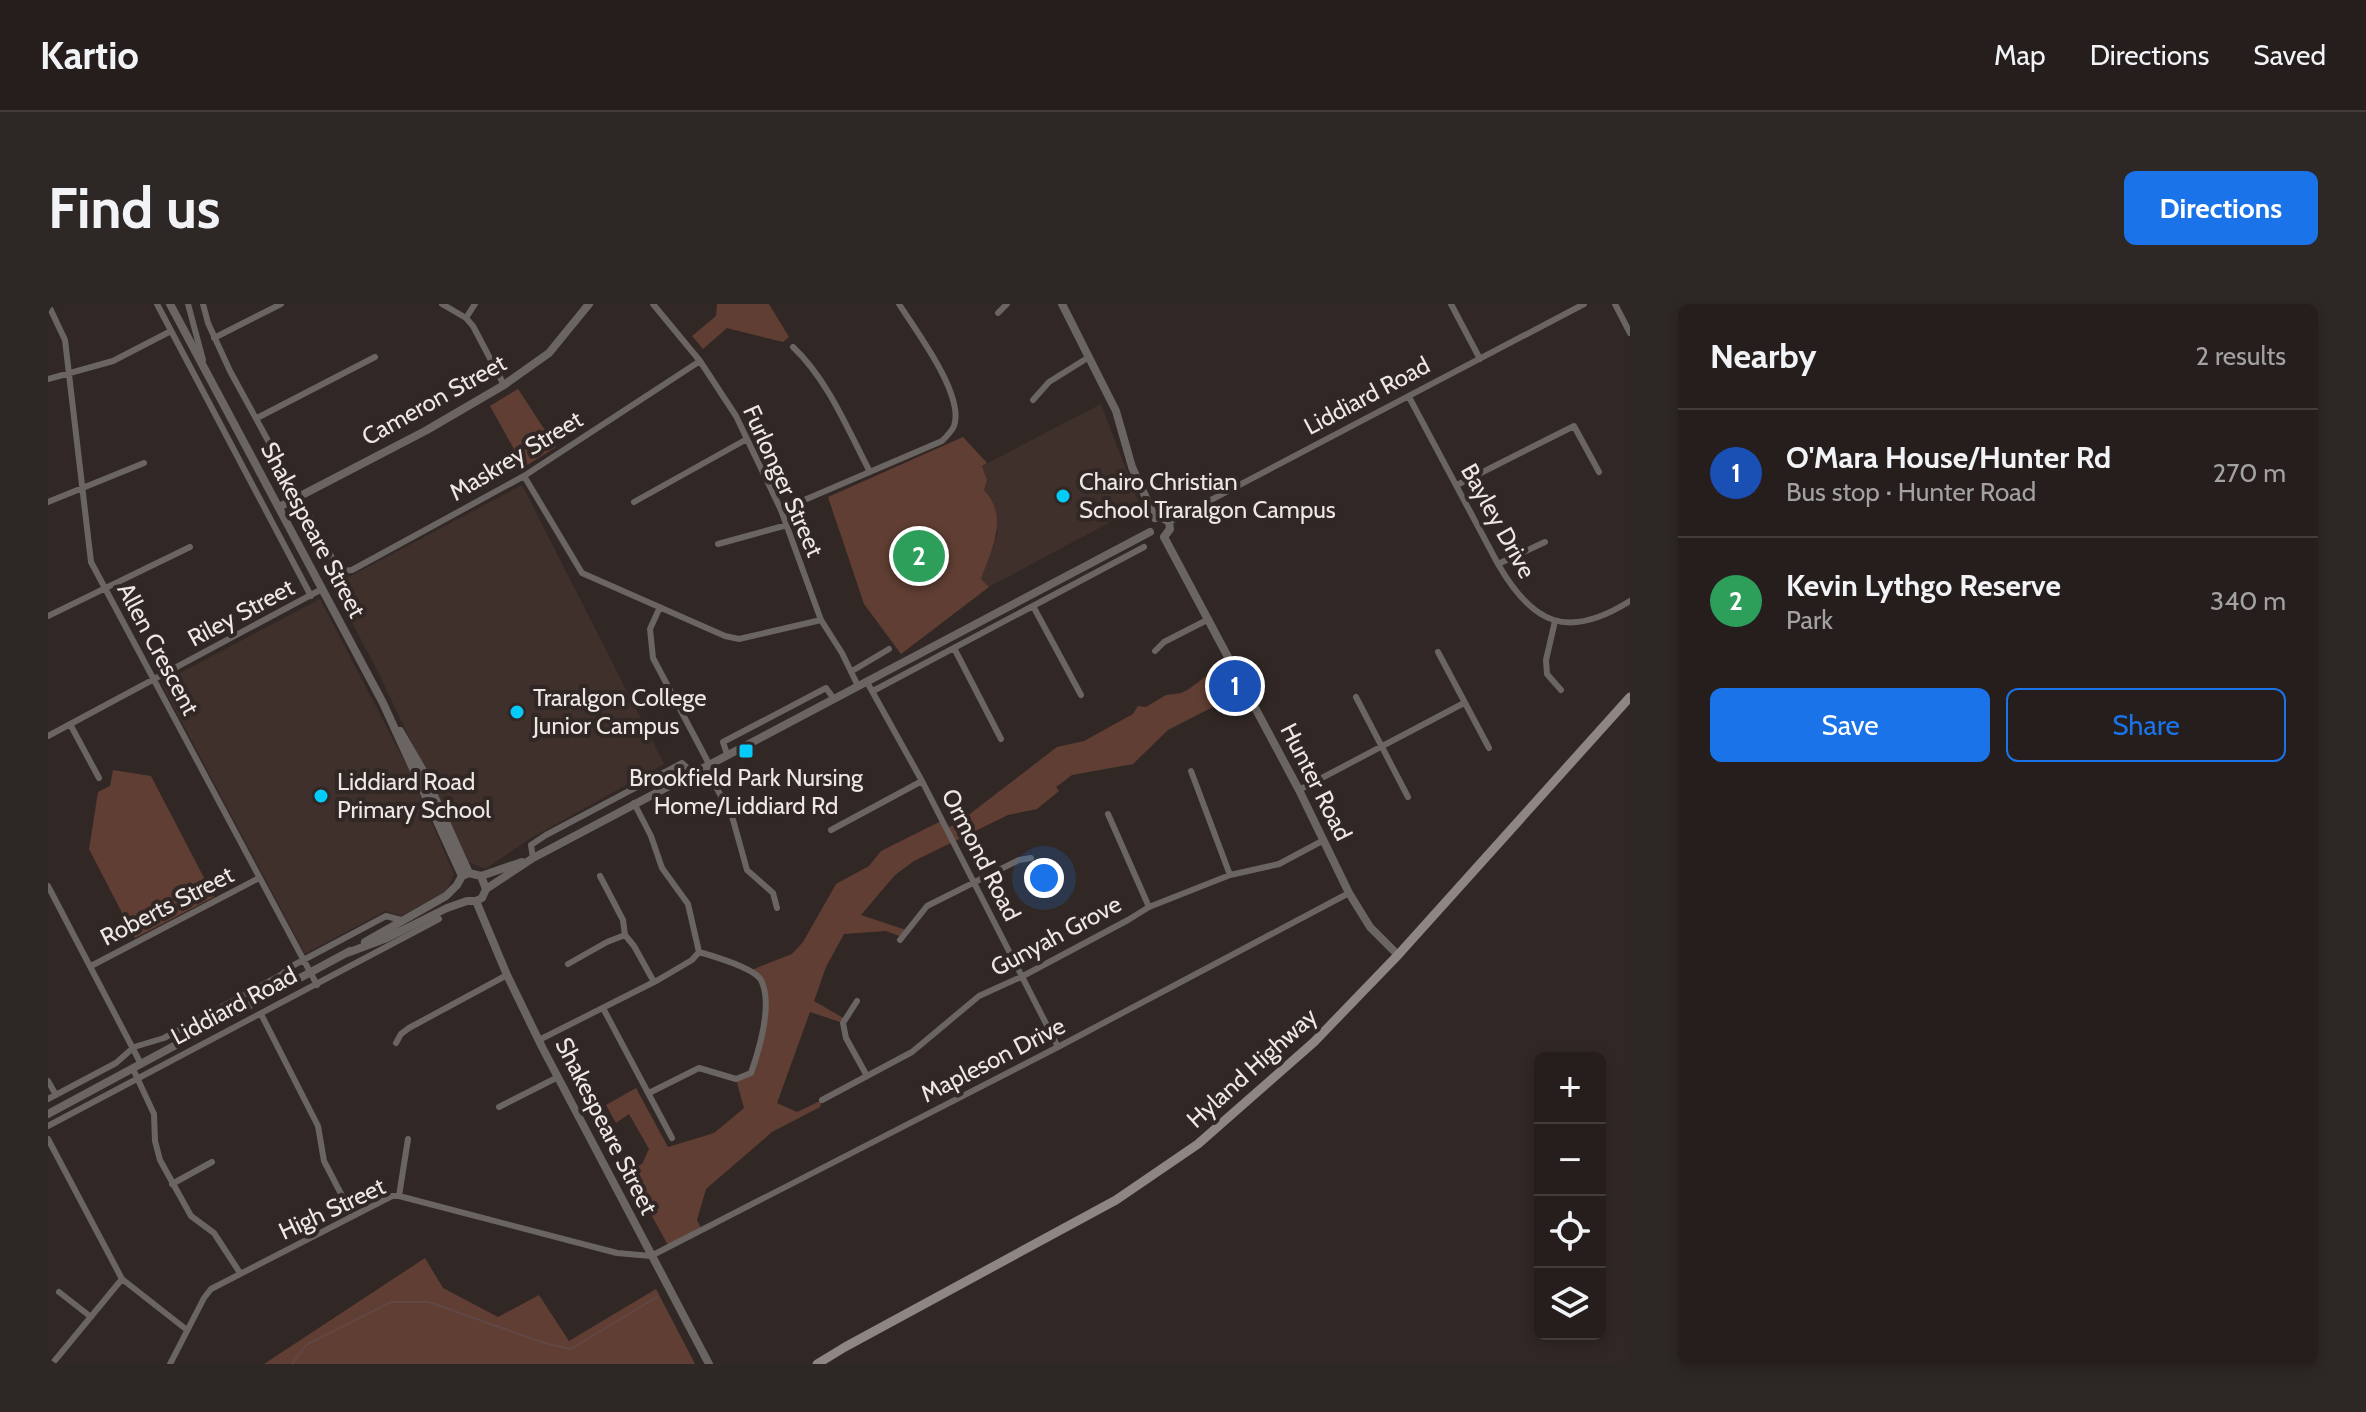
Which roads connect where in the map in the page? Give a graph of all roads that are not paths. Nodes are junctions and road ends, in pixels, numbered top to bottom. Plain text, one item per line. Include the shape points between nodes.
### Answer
1 (48, 304) edge
2 (157, 304) edge
3 (170, 304) edge
4 (188, 304) edge
5 (203, 304) edge
6 (281, 304) edge
7 (442, 304) edge
8 (475, 304) edge
9 (589, 304) edge
10 (653, 304) edge
11 (899, 304) edge
12 (1007, 304) edge
13 (1062, 304) edge
14 (1451, 304) edge
15 (1584, 304) edge
16 (1615, 304) edge
17 (998, 313) dead end
18 (466, 318) junction
19 (171, 331) junction
20 (1630, 333) edge
21 (214, 338) junction
22 (793, 347) dead end
23 (375, 357) dead end
24 (1089, 357) junction
25 (1480, 359) junction
26 (700, 361) junction
27 (70, 373) junction
28 (208, 375) junction
29 (48, 379) edge
30 (504, 385) junction
31 (1409, 397) junction
32 (1033, 400) dead end
33 (257, 418) junction
34 (747, 439) junction
35 (144, 463) dead end
36 (870, 472) junction
37 (1599, 472) dead end
38 (524, 476) junction
39 (1457, 485) junction
40 (83, 489) junction
41 (298, 498) junction
42 (48, 502) edge
43 (634, 502) dead end
44 (279, 507) junction
45 (781, 510) junction
46 (1155, 518) junction
47 (1169, 522) junction
48 (787, 525) junction
49 (1150, 532) junction
50 (1164, 537) junction
51 (1545, 542) dead end
52 (718, 544) dead end
53 (190, 547) dead end
54 (1144, 547) dead end
55 (1498, 564) junction
56 (105, 589) junction
57 (322, 589) junction
58 (311, 596) junction
59 (1630, 601) edge
60 (1033, 606) junction
61 (660, 607) junction
62 (48, 616) edge
63 (1209, 619) junction
64 (821, 620) junction
65 (1555, 621) junction
66 (954, 648) junction
67 (889, 649) dead end
68 (1155, 651) dead end
69 (1438, 652) dead end
70 (852, 671) junction
71 (154, 680) junction
72 (862, 684) junction
73 (1561, 690) dead end
74 (873, 691) junction
75 (1081, 695) dead end
76 (1356, 697) dead end
77 (1630, 697) edge
78 (1464, 703) junction
79 (70, 724) junction
80 (48, 736) edge
81 (1001, 739) dead end
82 (1382, 746) junction
83 (1489, 748) dead end
84 (707, 766) junction
85 (1191, 771) dead end
86 (693, 773) junction
87 (99, 778) dead end
88 (922, 781) junction
89 (1299, 790) junction
90 (1408, 797) dead end
91 (634, 803) junction
92 (1108, 814) dead end
93 (831, 830) dead end
94 (1324, 840) junction
95 (533, 858) junction
96 (1031, 858) dead end
97 (1230, 875) junction
98 (481, 876) junction
99 (600, 876) dead end
100 (259, 878) junction
101 (463, 878) junction
102 (974, 881) junction
103 (48, 886) edge
104 (486, 889) junction
105 (1349, 893) junction
106 (471, 901) junction
107 (1149, 907) junction
108 (777, 908) dead end
109 (439, 919) dead end
110 (401, 920) junction
111 (625, 935) junction
112 (900, 940) dead end
113 (699, 952) junction
114 (347, 953) junction
115 (1398, 955) junction
116 (303, 960) junction
117 (568, 964) dead end
118 (91, 966) junction
119 (310, 973) junction
120 (507, 975) junction
121 (1023, 976) junction
122 (654, 982) junction
123 (317, 985) junction
124 (857, 1001) dead end
125 (603, 1008) junction
126 (261, 1014) junction
127 (539, 1040) junction
128 (396, 1043) dead end
129 (134, 1047) junction
130 (1058, 1047) junction
131 (137, 1067) junction
132 (867, 1076) junction
133 (558, 1077) junction
134 (137, 1080) junction
135 (48, 1081) edge
136 (649, 1093) junction
137 (56, 1095) junction
138 (48, 1099) edge
139 (822, 1100) dead end
140 (499, 1107) dead end
141 (48, 1114) edge
142 (48, 1126) edge
143 (672, 1138) dead end
144 (48, 1139) edge
145 (408, 1139) dead end
146 (212, 1162) dead end
147 (172, 1184) junction
148 (399, 1196) junction
149 (352, 1215) junction
150 (651, 1256) junction
151 (240, 1273) junction
152 (122, 1279) junction
153 (59, 1292) dead end
154 (91, 1317) junction
155 (187, 1330) junction
156 (171, 1363) edge
157 (52, 1364) edge
158 (709, 1364) edge
159 (817, 1364) edge

1 - 27 street, Allen Crescent via 65,340
2 - 19 street, Shakespeare Street
3 - 28 street, Shakespeare Street
4 - 28 street
5 - 21 street
6 - 21 street
7 - 18 street
8 - 18 street
9 - 30 street, Cameron Street via 549,353
10 - 26 street, Furlonger Street
11 - 36 street via 951,390 956,408 953,427 942,441
12 - 17 street
13 - 24 street
14 - 25 street
15 - 25 street, Liddiard Road
16 - 20 street
18 - 30 street
19 - 27 street via 113,361
19 - 58 street, Shakespeare Street
21 - 33 street
22 - 36 street via 808,361
23 - 33 street
24 - 32 street via 1049,382
24 - 46 street via 1116,411 1132,467
25 - 31 street, Liddiard Road
26 - 34 street, Furlonger Street
26 - 38 street, Maskrey Street
27 - 29 street
27 - 40 street, Allen Crescent
28 - 44 street, Shakespeare Street
30 - 41 street, Cameron Street
31 - 39 street, Bayley Drive
31 - 47 street, Liddiard Road
33 - 41 street
34 - 43 street
34 - 45 street, Furlonger Street
35 - 40 street
36 - 45 street
37 - 39 street via 1574,426
38 - 41 street, Maskrey Street via 343,571
38 - 61 street via 582,573
39 - 55 street, Bayley Drive
40 - 42 street
40 - 56 street, Allen Crescent via 91,562
41 - 44 street, Cameron Street
44 - 57 street, Shakespeare Street
45 - 48 street, Furlonger Street
46 - 47 street
46 - 49 street
47 - 50 street
48 - 52 street
48 - 64 street, Furlonger Street
49 - 50 street
49 - 72 street
50 - 63 street, Hunter Road
51 - 55 street
53 - 56 street
54 - 60 street
55 - 65 street, Bayley Drive via 1524,603
56 - 62 street
56 - 71 street, Allen Crescent
57 - 58 street, Riley Street
57 - 101 street, Shakespeare Street via 422,769
58 - 71 street, Riley Street
59 - 65 street via 1591,621
60 - 66 street
60 - 75 street
61 - 64 street via 739,639
61 - 84 street via 650,629 653,658
63 - 68 street
63 - 89 street, Hunter Road
64 - 70 street, Furlonger Street
65 - 73 street via 1547,674
66 - 74 street
66 - 81 street
67 - 70 street
69 - 78 street
70 - 72 street, Furlonger Street
71 - 79 street, Riley Street
71 - 100 street, Allen Crescent
72 - 74 street, Ormond Road
72 - 84 street
74 - 88 street, Ormond Road
76 - 82 street
77 - 115 main road, Hyland Highway
78 - 82 street
78 - 83 street
79 - 80 street, Riley Street
79 - 87 street
82 - 89 street
82 - 90 street
84 - 86 street
84 - 108 street via 732,816 747,870 773,893
85 - 97 street
86 - 91 street
86 - 95 street via 682,763 546,835 531,845
88 - 93 street
88 - 102 street, Ormond Road
89 - 94 street, Hunter Road
91 - 95 street
91 - 113 street via 662,868 688,904
92 - 107 street
94 - 97 street, Gunyah Grove via 1279,864
94 - 105 street, Hunter Road
95 - 98 street
95 - 104 street
96 - 102 street
97 - 107 street, Gunyah Grove
98 - 101 street
98 - 104 street
99 - 111 street via 623,920
100 - 116 street, Allen Crescent
100 - 118 street, Roberts Street
101 - 106 street via 459,894
101 - 110 street, Liddiard Road via 433,904
102 - 112 street via 927,906
102 - 121 street, Ormond Road
103 - 118 street
104 - 106 street via 482,898
105 - 115 street, Hunter Road via 1370,927
105 - 130 street, Mapleson Drive
106 - 114 street, Liddiard Road
106 - 120 street, Shakespeare Street
107 - 121 street, Gunyah Grove
109 - 123 street, Liddiard Road
110 - 114 street, Liddiard Road
110 - 116 street, Liddiard Road via 386,916
111 - 117 street
111 - 122 street
113 - 122 street
113 - 136 street via 761,979 765,1018 751,1073 736,1079 699,1068
114 - 119 street, Liddiard Road
115 - 159 main road, Hyland Highway via 1314,1042 1198,1144 1116,1200
116 - 119 street, Allen Crescent
116 - 129 street, Liddiard Road via 164,1038
118 - 129 street
119 - 123 street, Allen Crescent
119 - 131 street, Liddiard Road
120 - 127 street, Shakespeare Street
120 - 128 street via 409,1028
121 - 130 street, Ormond Road
121 - 132 street, Gunyah Grove via 979,996 912,1052
122 - 125 street
123 - 126 street, Liddiard Road
124 - 132 street via 843,1023
125 - 127 street
125 - 136 street
126 - 134 street, Liddiard Road
126 - 149 street via 318,1126 324,1161
127 - 133 street, Shakespeare Street
129 - 131 street
129 - 137 street via 116,1063
130 - 150 street, Mapleson Drive
131 - 134 street
131 - 141 street, Liddiard Road
132 - 139 street, Gunyah Grove
133 - 140 street
133 - 150 street, Shakespeare Street
134 - 142 street, Liddiard Road
134 - 147 street via 154,1114 157,1151
135 - 137 street
136 - 143 street
137 - 138 street
144 - 152 street
145 - 148 street
146 - 147 street
147 - 151 street via 191,1216 214,1233
148 - 149 street, High Street
148 - 150 street, High Street via 617,1253
149 - 151 street, High Street
150 - 158 street, Shakespeare Street
151 - 155 street, High Street via 211,1289
152 - 154 street
152 - 155 street
153 - 154 street
154 - 157 street
155 - 156 street, High Street

